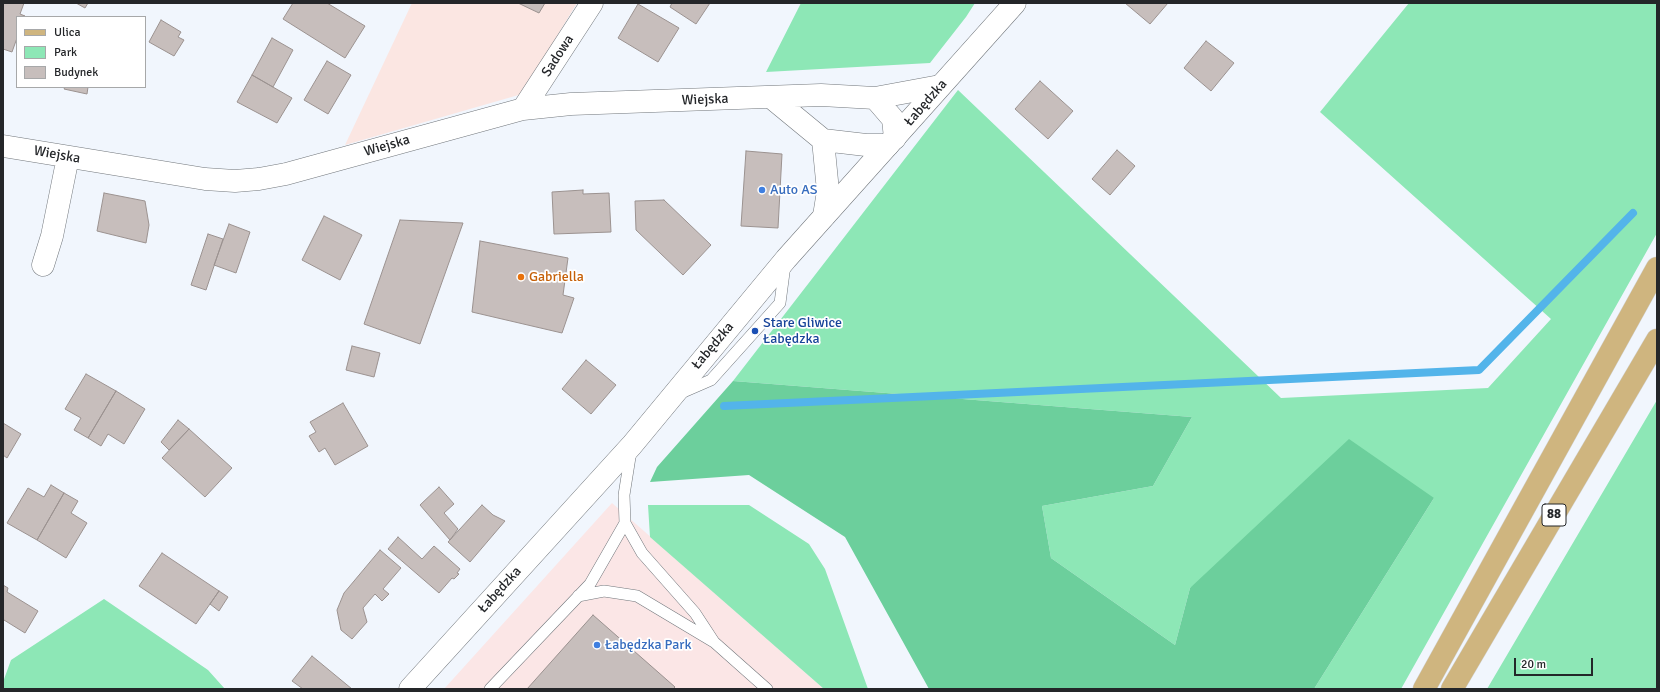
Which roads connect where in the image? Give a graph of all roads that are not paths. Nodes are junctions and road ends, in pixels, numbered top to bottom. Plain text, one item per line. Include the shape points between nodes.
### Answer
1 (592, 3) edge
2 (1015, 3) edge
3 (1003, 11) edge
4 (940, 86) junction
5 (772, 98) junction
6 (875, 98) junction
7 (523, 109) junction
8 (823, 140) junction
9 (892, 142) junction
10 (3, 146) edge
11 (68, 157) junction
12 (824, 216) junction
13 (43, 265) dead end
14 (1657, 268) edge
15 (1657, 340) edge
16 (632, 445) junction
17 (625, 523) junction
18 (578, 596) junction
19 (714, 642) junction
20 (425, 679) edge
21 (410, 689) edge
22 (490, 689) edge
23 (768, 689) edge
24 (1424, 689) edge
25 (1452, 689) edge

1 - 7 street, Sadowa
2 - 3 street, Łabędzka
3 - 4 street, Łabędzka
4 - 6 street, Wiejska
4 - 9 street, Łabędzka
5 - 6 street, Wiejska via 826,95
5 - 7 street, Wiejska via 571,104
5 - 8 street
6 - 9 street via 893,119
7 - 11 street, Wiejska via 286,174 259,179 205,179
8 - 9 street via 866,145
8 - 12 street via 828,191
9 - 12 street, Łabędzka
10 - 11 street, Wiejska
11 - 13 street via 52,236
12 - 16 street, Łabędzka
14 - 24 main road
15 - 25 main road, 88
16 - 17 lane via 624,495
16 - 20 street, Łabędzka
17 - 18 lane via 590,584
17 - 19 lane via 642,553 695,613
18 - 19 lane via 604,591 637,596
18 - 22 lane
19 - 23 lane
20 - 21 street, Łabędzka

